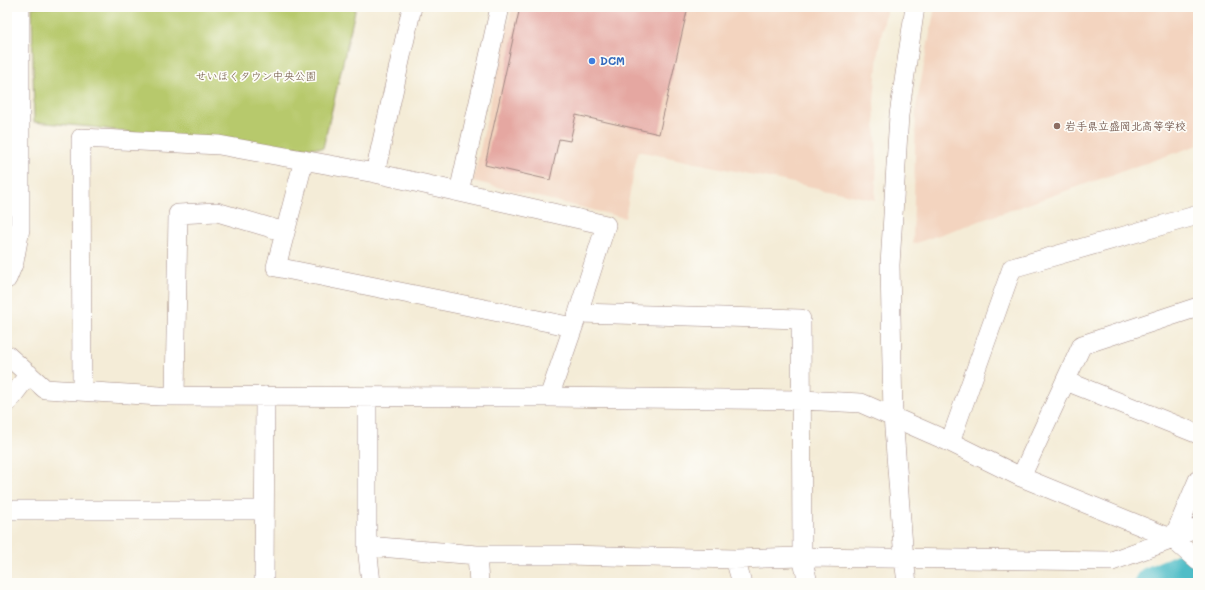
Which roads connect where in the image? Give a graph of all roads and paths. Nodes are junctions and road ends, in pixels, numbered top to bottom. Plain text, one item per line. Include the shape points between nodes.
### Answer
1 (20, 7) edge
2 (412, 7) edge
3 (500, 7) edge
4 (915, 7) edge
5 (304, 160) junction
6 (375, 173) junction
7 (458, 192) junction
8 (1198, 215) edge
9 (285, 232) junction
10 (7, 279) edge
11 (1198, 307) edge
12 (576, 320) junction
13 (7, 355) edge
14 (29, 374) junction
15 (1066, 381) junction
16 (82, 391) junction
17 (175, 396) junction
18 (265, 396) junction
19 (367, 397) junction
20 (549, 397) junction
21 (802, 400) junction
22 (7, 403) edge
23 (893, 416) junction
24 (1198, 434) edge
25 (950, 442) junction
26 (1021, 477) junction
27 (1198, 480) edge
28 (7, 510) edge
29 (264, 510) junction
30 (1198, 527) edge
31 (1178, 543) junction
32 (367, 546) junction
33 (477, 556) junction
34 (802, 557) junction
35 (904, 559) junction
36 (735, 560) junction
37 (1198, 561) edge
38 (264, 583) edge
39 (371, 583) edge
40 (479, 583) edge
41 (742, 583) edge
42 (808, 583) edge
43 (907, 583) edge

1 - 10 street via 20,229 14,262
2 - 6 street
3 - 7 street
4 - 23 street via 899,115 890,265
5 - 6 street
5 - 9 street
5 - 16 street via 219,145 81,138
6 - 7 street
7 - 12 street via 606,225
8 - 25 street via 1012,268
9 - 12 street via 276,267
9 - 17 street via 217,212 178,214
11 - 15 street via 1082,345
12 - 20 street
12 - 21 street via 801,319
13 - 14 street
14 - 16 street via 45,389
14 - 22 street
15 - 24 street
15 - 26 street
16 - 17 street
17 - 18 street
18 - 19 street
18 - 29 street
19 - 20 street
19 - 32 street
20 - 21 street
21 - 23 street via 861,403
21 - 34 street
23 - 25 street
23 - 35 street
25 - 26 street
26 - 31 street
27 - 31 street
28 - 29 street
29 - 38 street
30 - 31 street
31 - 35 street via 1112,561
31 - 37 street
32 - 33 street
32 - 39 street
33 - 36 street via 565,555
33 - 40 street
34 - 35 street
34 - 36 street
34 - 42 street
35 - 43 street
36 - 41 street

